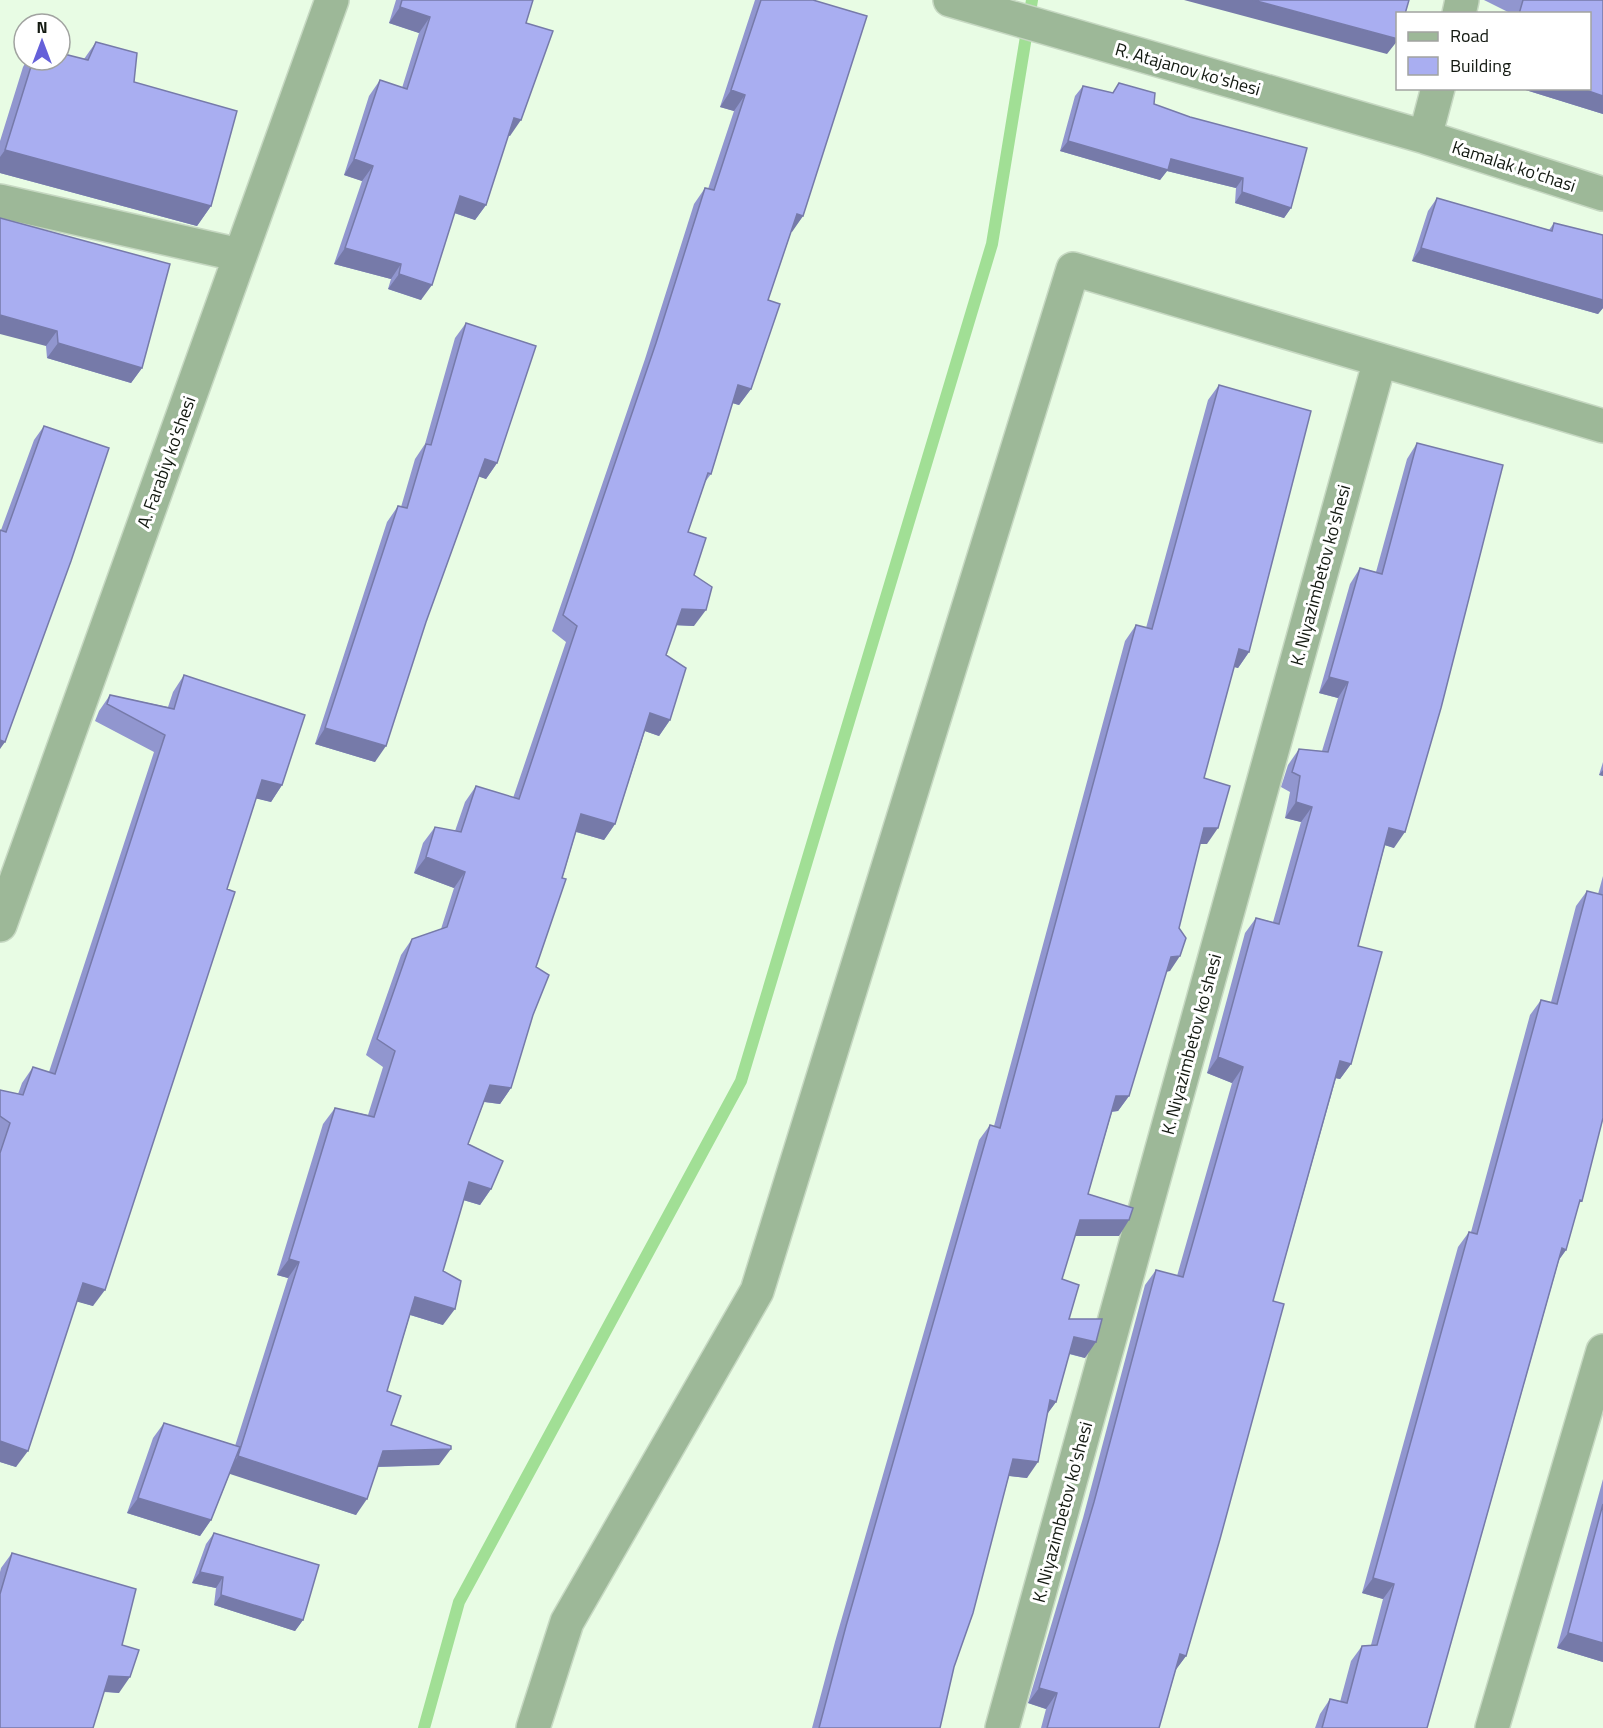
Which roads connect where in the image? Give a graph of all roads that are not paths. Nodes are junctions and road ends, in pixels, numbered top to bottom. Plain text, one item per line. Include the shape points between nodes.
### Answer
1 (332, 0) edge
2 (950, 0) edge
3 (1437, 90) edge
4 (1425, 137) junction
5 (1603, 194) edge
6 (0, 201) edge
7 (240, 255) junction
8 (1380, 360) junction
9 (1603, 426) edge
10 (0, 925) edge
11 (1603, 1351) edge
12 (533, 1728) edge
13 (1002, 1728) edge
14 (1492, 1728) edge

1 - 7 street, A. Farabiy ko'shesi
2 - 4 street, R. Atajanov ko'shesi
3 - 4 street
4 - 5 street, Kamalak ko'chasi
6 - 7 street
7 - 10 street, A. Farabiy ko'shesi
8 - 9 street
8 - 12 street via 1073,269 757,1291 567,1622
8 - 13 street, K. Niyazimbetov ko'shesi
11 - 14 street

